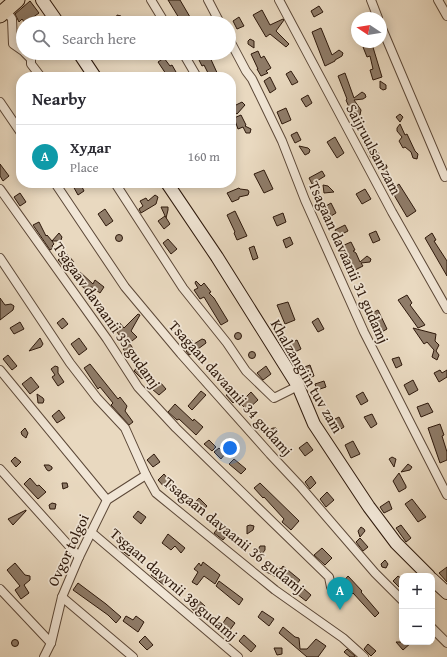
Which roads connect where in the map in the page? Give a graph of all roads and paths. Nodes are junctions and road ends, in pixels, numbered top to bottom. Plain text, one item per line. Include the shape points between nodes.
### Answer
1 (42, 0) edge
2 (152, 0) edge
3 (208, 0) edge
4 (279, 0) edge
5 (371, 0) edge
6 (438, 0) edge
7 (10, 6) edge
8 (376, 12) edge
9 (53, 16) edge
10 (161, 16) edge
11 (216, 16) edge
12 (447, 16) edge
13 (387, 40) edge
14 (16, 46) edge
15 (236, 53) edge
16 (31, 60) edge
17 (84, 60) edge
18 (187, 60) edge
19 (37, 72) edge
20 (92, 72) edge
21 (194, 72) edge
22 (0, 102) edge
23 (16, 126) edge
24 (445, 177) dead end
25 (58, 188) edge
26 (118, 188) edge
27 (170, 188) edge
28 (0, 189) edge
29 (0, 258) edge
30 (447, 309) edge
31 (0, 370) edge
32 (298, 386) junction
33 (0, 469) edge
34 (146, 475) junction
35 (447, 495) edge
36 (107, 500) junction
37 (91, 532) junction
38 (79, 557) junction
39 (426, 573) edge
40 (435, 582) edge
41 (331, 587) dead end
42 (0, 589) edge
43 (447, 593) edge
44 (62, 597) junction
45 (399, 597) edge
46 (435, 631) edge
47 (51, 643) junction
48 (447, 643) edge
49 (44, 657) edge
50 (133, 657) edge
51 (238, 657) edge
52 (364, 657) edge

1 - 9 street
2 - 10 street
3 - 11 street
4 - 30 street, Saijruulsan zam
5 - 8 street
6 - 12 street
7 - 14 street via 13,44
13 - 24 street
15 - 35 street, Tsagaan davaanii 31 gudamj via 252,79 282,141 304,200 364,332
16 - 19 street
17 - 20 street
18 - 21 street
22 - 23 street
25 - 45 street, Tsagaan davaanii 34 gudamj via 125,287 202,378
26 - 32 street via 183,288 246,371 274,398
27 - 32 street, Khalzangiin tuv zam
28 - 41 street, Tsagaav davaanii 35 gudamj via 107,339 138,387 176,428 329,577
29 - 34 street, Tsagaan davaanii 36 gudamj via 70,364 125,428
31 - 36 street
32 - 39 street, Khalzangiin tuv zam via 314,424 369,507 396,543
33 - 38 street
34 - 36 street
34 - 52 street, Tsagaan davaanii 36 gudamj via 156,493
36 - 37 street, Ovgor tolgoi
37 - 38 street, Ovgor tolgoi
37 - 51 street, Tsgaan davvnii 38 gudamj
38 - 44 street, Ovgor tolgoi
40 - 43 street
42 - 47 street
44 - 47 street, Ovgor tolgoi
44 - 50 street
46 - 48 street
47 - 49 street, Ovgor tolgoi

